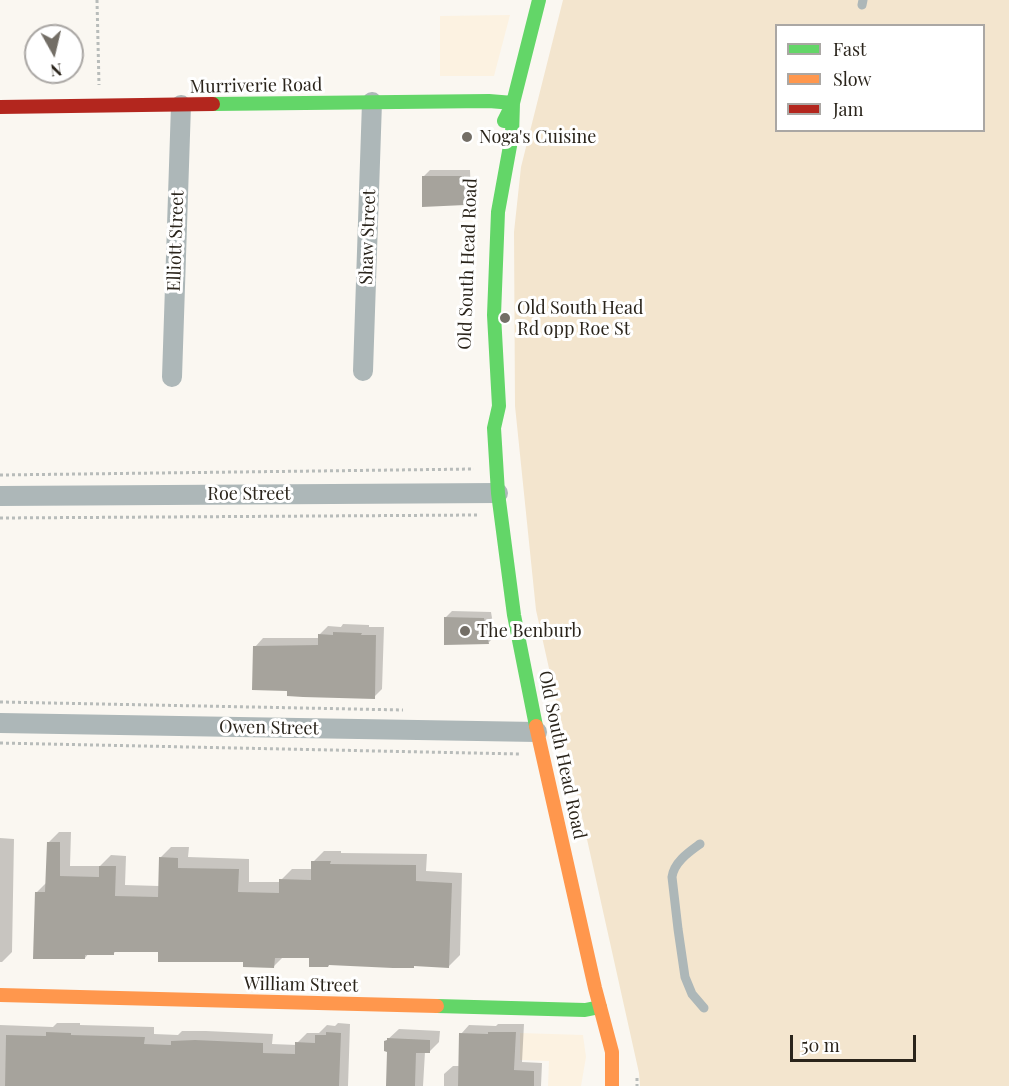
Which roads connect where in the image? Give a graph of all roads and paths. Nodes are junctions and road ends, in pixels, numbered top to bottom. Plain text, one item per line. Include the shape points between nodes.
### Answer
1 (97, 0) edge
2 (539, 0) edge
3 (372, 102) junction
4 (513, 103) junction
5 (181, 105) junction
6 (100, 106) junction
7 (0, 107) edge
8 (499, 133) dead end
9 (485, 208) dead end
10 (482, 338) dead end
11 (363, 372) dead end
12 (172, 376) dead end
13 (485, 408) dead end
14 (494, 428) junction
15 (474, 469) dead end
16 (0, 475) edge
17 (498, 493) junction
18 (0, 496) edge
19 (479, 515) dead end
20 (0, 518) edge
21 (0, 702) edge
22 (404, 710) dead end
23 (0, 723) edge
24 (537, 732) junction
25 (0, 743) edge
26 (519, 754) dead end
27 (700, 844) dead end
28 (0, 995) edge
29 (600, 1007) junction
30 (704, 1008) dead end
31 (637, 1074) dead end
32 (612, 1086) edge
33 (637, 1086) edge

1 - 6 path
2 - 4 main road, Old South Head Road
3 - 4 main road, Murriverie Road
3 - 5 main road, Murriverie Road
3 - 11 street, Shaw Street
4 - 8 main road, Old South Head Road
4 - 14 main road, Old South Head Road via 512,135 497,222 494,315 499,406
5 - 6 main road, Murriverie Road
5 - 12 street, Elliott Street
6 - 7 main road, Murriverie Road
9 - 10 main road, Old South Head Road
13 - 14 main road, Old South Head Road
14 - 17 main road, Old South Head Road
15 - 16 path
17 - 18 street, Roe Street
17 - 24 main road, Old South Head Road via 514,615
19 - 20 path
21 - 22 path
23 - 24 street, Owen Street
24 - 29 main road, Old South Head Road
25 - 26 path
27 - 30 lane via 677,863 672,877 685,977
28 - 29 main road, William Street via 582,1010
29 - 32 main road, Old South Head Road via 612,1052
31 - 33 path

